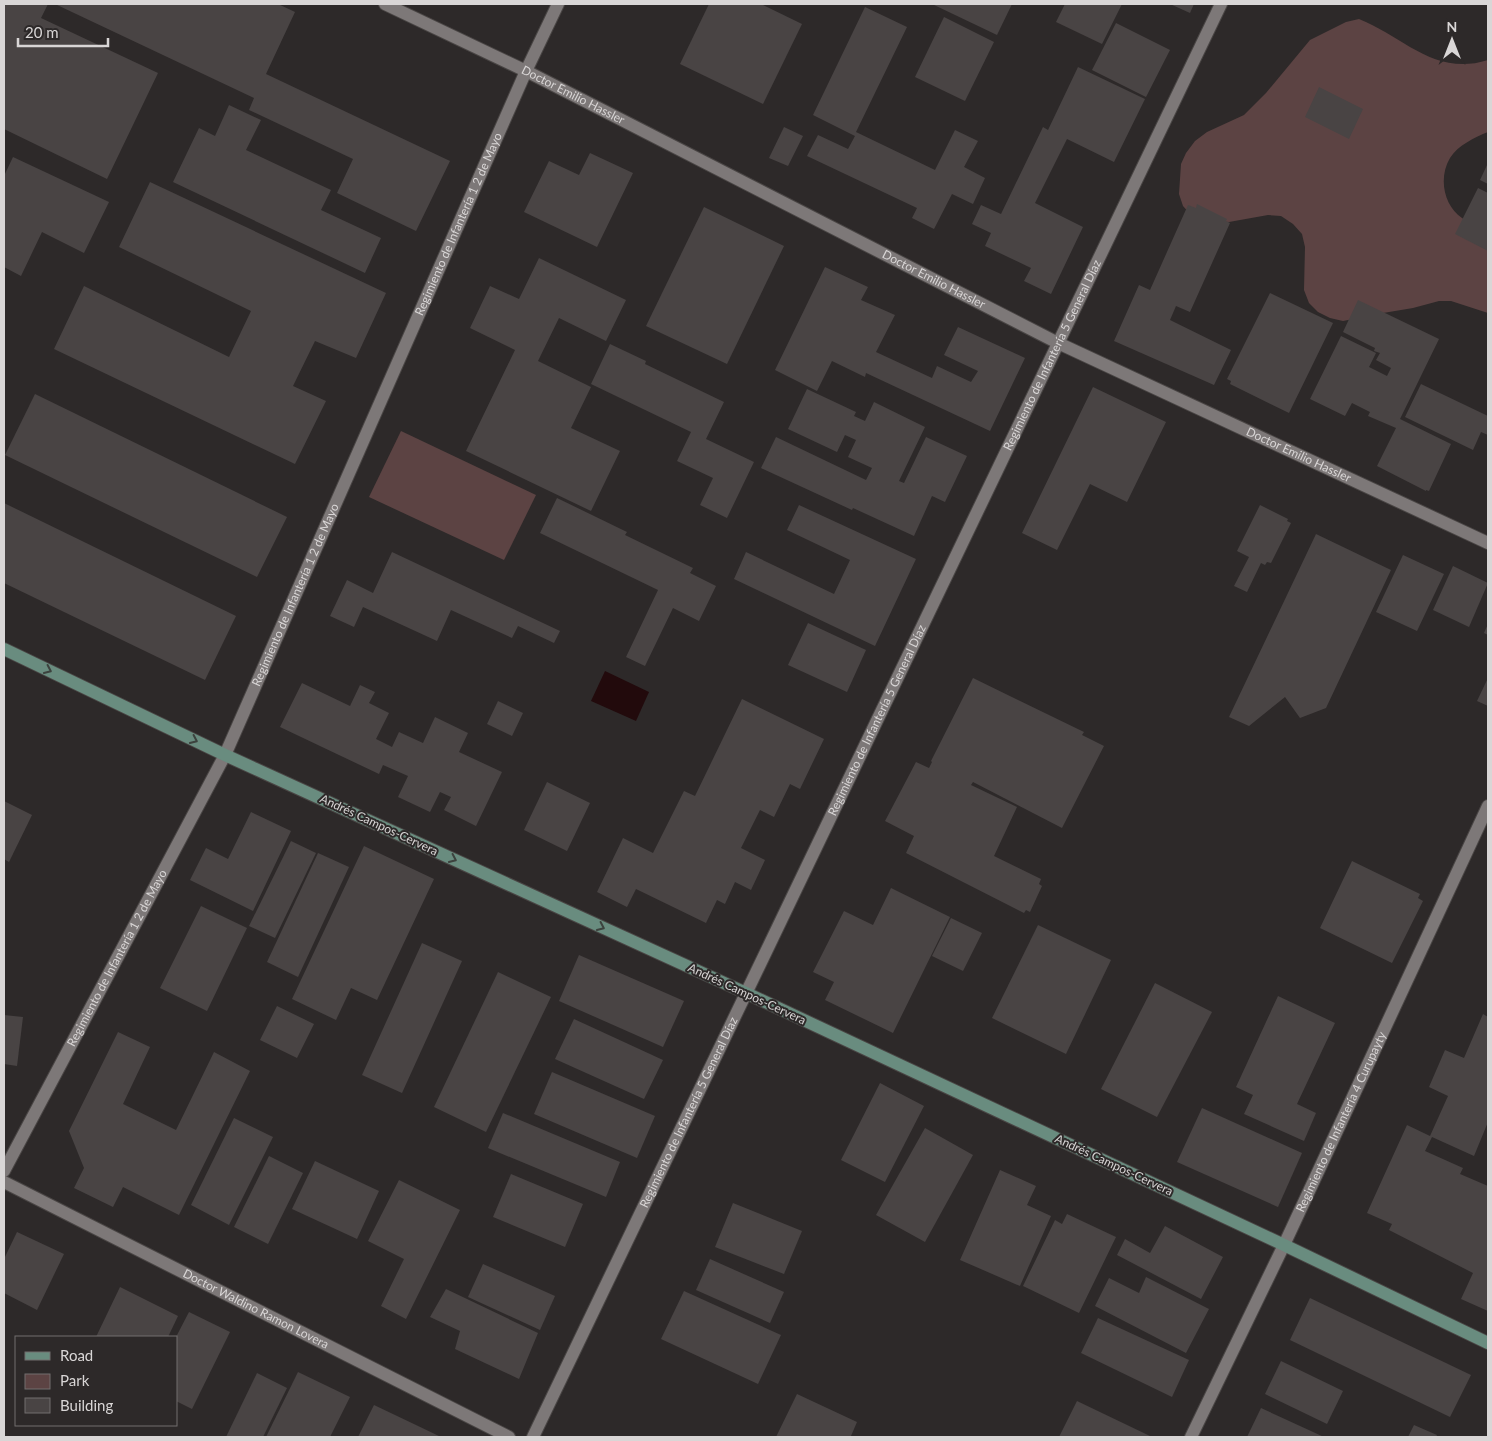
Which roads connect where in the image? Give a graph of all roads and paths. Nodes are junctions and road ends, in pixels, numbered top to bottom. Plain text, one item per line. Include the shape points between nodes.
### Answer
1 (385, 4) edge
2 (558, 4) edge
3 (1221, 4) edge
4 (526, 71) junction
5 (1058, 343) junction
6 (1488, 543) edge
7 (4, 649) edge
8 (225, 754) junction
9 (1488, 806) edge
10 (746, 993) junction
11 (4, 1171) edge
12 (4, 1182) edge
13 (1284, 1245) junction
14 (1488, 1344) edge
15 (509, 1437) edge
16 (533, 1437) edge
17 (1191, 1437) edge

1 - 4 street, Doctor Emilio Hassler
2 - 4 street, Regimiento de Infantería 1 2 de Mayo
3 - 5 street, Regimiento de Infantería 5 General Díaz
4 - 5 street, Doctor Emilio Hassler
4 - 8 street, Regimiento de Infantería 1 2 de Mayo
5 - 6 street, Doctor Emilio Hassler
5 - 10 street, Regimiento de Infantería 5 General Díaz
7 -> 8 street, Andrés Campos-Cervera
8 -> 10 street, Andrés Campos-Cervera
8 - 11 street, Regimiento de Infantería 1 2 de Mayo
9 - 13 street, Regimiento de Infantería 4 Curupayty
10 - 13 street, Andrés Campos-Cervera
10 - 16 street, Regimiento de Infantería 5 General Díaz
12 - 15 street, Doctor Waldino Ramon Lovera
13 - 14 street, Andrés Campos-Cervera
13 - 17 street, Regimiento de Infantería 4 Curupayty

